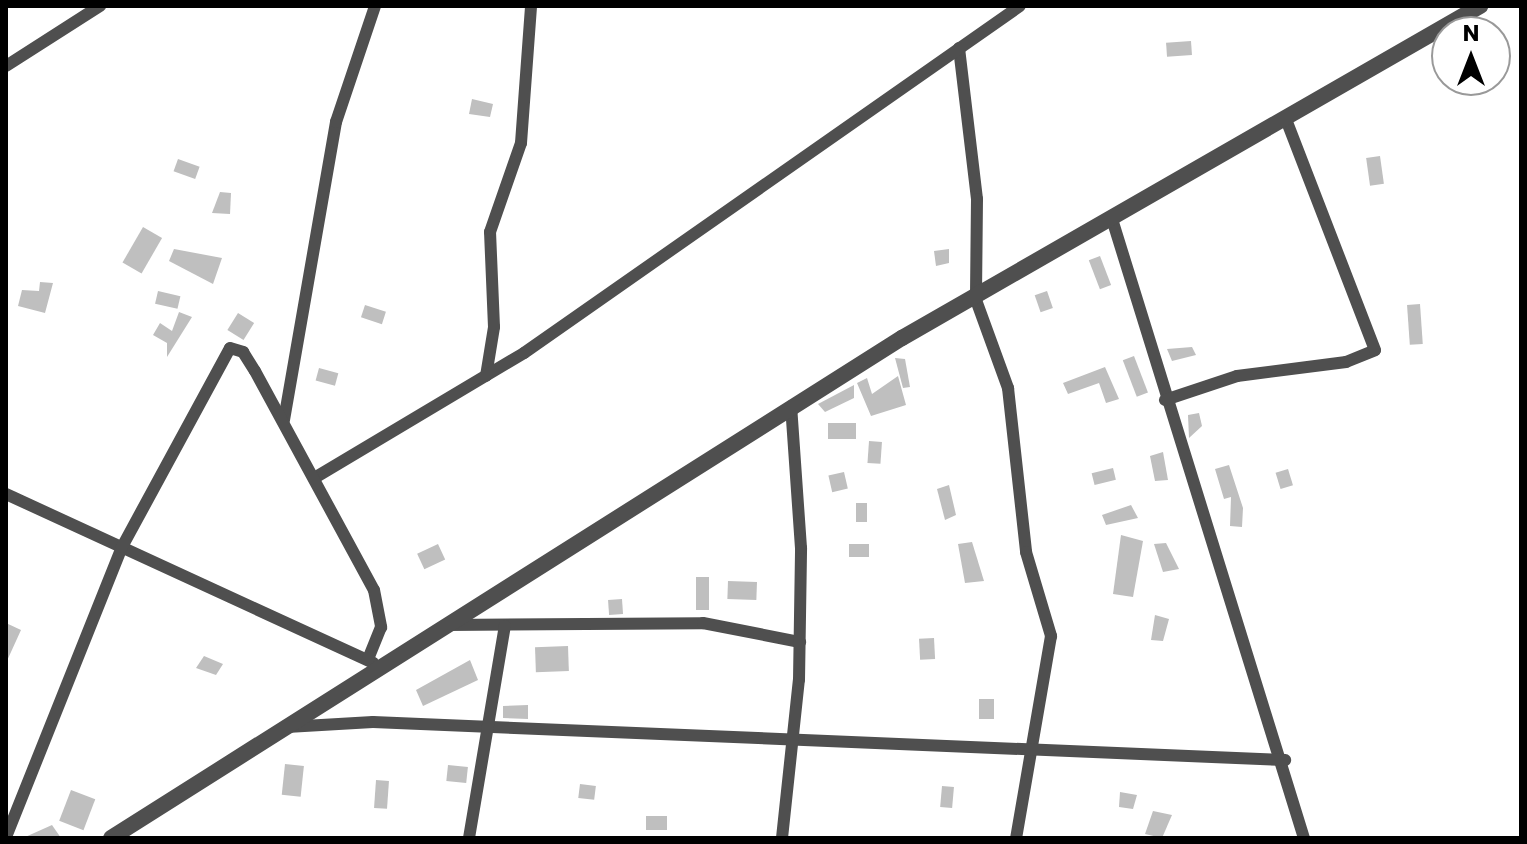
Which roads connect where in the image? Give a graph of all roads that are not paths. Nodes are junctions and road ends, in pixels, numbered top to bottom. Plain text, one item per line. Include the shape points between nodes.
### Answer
1 (100, 6) edge
2 (375, 6) edge
3 (531, 6) edge
4 (1020, 6) edge
5 (1480, 6) edge
6 (959, 48) junction
7 (6, 66) edge
8 (1287, 122) junction
9 (1112, 219) junction
10 (976, 300) junction
11 (486, 376) junction
12 (1165, 400) junction
13 (791, 406) junction
14 (284, 420) junction
15 (316, 477) junction
16 (8, 499) edge
17 (122, 547) junction
18 (440, 625) junction
19 (505, 626) junction
20 (800, 642) junction
21 (372, 662) junction
22 (287, 727) junction
23 (486, 730) junction
24 (787, 738) junction
25 (1034, 746) junction
26 (1285, 760) junction
27 (6, 837) edge
28 (111, 838) edge
29 (469, 838) edge
30 (782, 838) edge
31 (1016, 838) edge
32 (1304, 838) edge

1 - 7 street
2 - 14 street via 336,122
3 - 11 street via 521,143 490,232 494,327
4 - 6 street
5 - 8 street
6 - 10 street via 977,199
6 - 11 street
8 - 9 street
8 - 12 street via 1375,350 1346,362 1237,376
9 - 10 street
9 - 12 street
10 - 13 street
10 - 25 street via 1008,388 1026,552 1048,611
11 - 15 street
12 - 26 street
13 - 18 street
13 - 20 street
14 - 15 street
14 - 17 street via 243,352 223,353
15 - 21 street via 380,612
16 - 17 street
17 - 21 street
17 - 27 street
18 - 19 street
18 - 21 street
19 - 20 street via 703,623
19 - 23 street
20 - 24 street
21 - 22 street
22 - 23 street via 349,721
22 - 28 street
23 - 24 street
23 - 29 street
24 - 25 street
24 - 30 street
25 - 26 street
25 - 31 street
26 - 32 street

